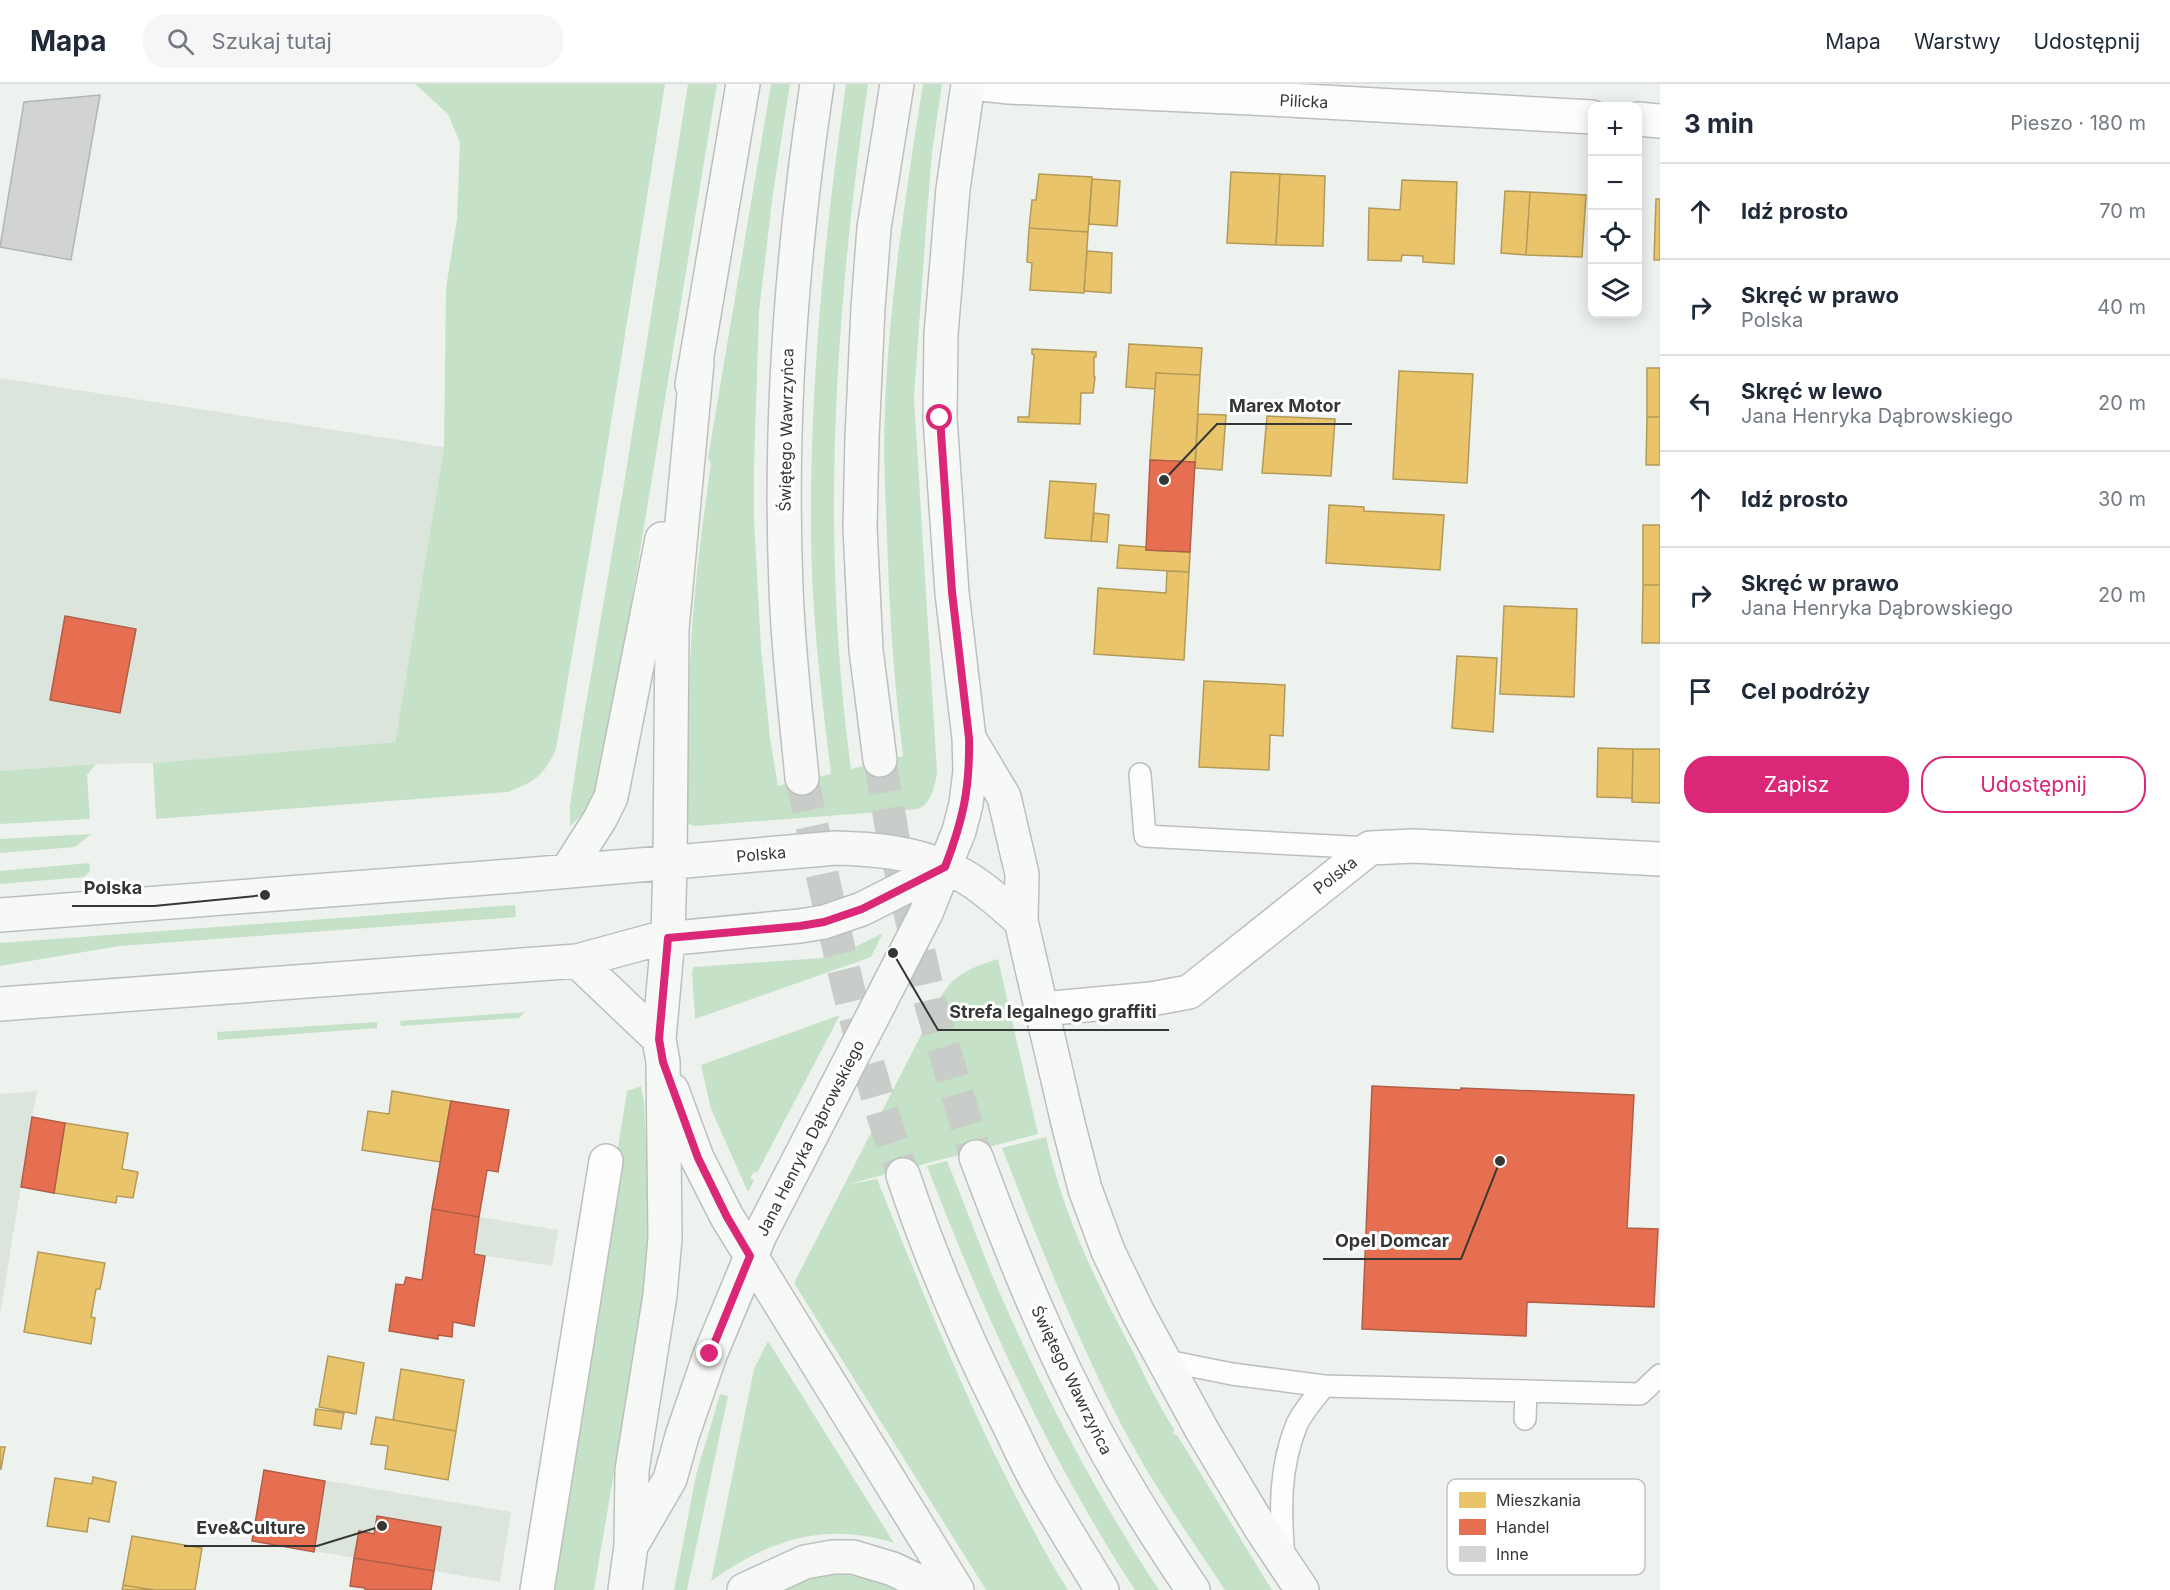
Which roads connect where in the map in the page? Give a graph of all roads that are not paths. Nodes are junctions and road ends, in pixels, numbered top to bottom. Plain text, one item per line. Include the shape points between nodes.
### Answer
1 (743, 84) edge
2 (817, 84) edge
3 (897, 84) edge
4 (968, 84) edge
5 (981, 84) edge
6 (1588, 117) edge
7 (1642, 119) edge
8 (1660, 121) edge
9 (697, 362) junction
10 (969, 738) junction
11 (880, 760) tunnel mouth
12 (1140, 774) dead end
13 (802, 778) tunnel mouth
14 (1370, 848) junction
15 (1660, 859) edge
16 (670, 861) junction
17 (945, 867) junction
18 (567, 871) junction
19 (0, 915) edge
20 (1021, 921) junction
21 (668, 938) junction
22 (577, 961) junction
23 (0, 1004) edge
24 (1042, 1010) junction
25 (661, 1051) junction
26 (976, 1157) tunnel mouth
27 (606, 1161) dead end
28 (903, 1175) tunnel mouth
29 (750, 1256) junction
30 (1162, 1360) junction
31 (1660, 1375) edge
32 (1324, 1386) junction
33 (1526, 1390) junction
34 (1525, 1419) dead end
35 (631, 1546) junction
36 (1293, 1577) edge
37 (537, 1590) edge
38 (625, 1590) edge
39 (744, 1590) edge
40 (936, 1590) edge
41 (957, 1590) edge
42 (1102, 1590) edge
43 (1193, 1590) edge

1 - 9 main road
2 - 13 main road, Świętego Wawrzyńca via 788,345 784,432 786,589
3 - 11 main road via 874,228 861,438 860,528 866,650
4 - 10 main road, Jana Henryka Dąbrowskiego via 953,189 941,334 940,418 952,592
5 - 6 street, Pilicka
7 - 8 street
9 - 16 main road, Jana Henryka Dąbrowskiego via 672,629
9 - 18 main road via 611,797
10 - 17 main road, Jana Henryka Dąbrowskiego via 966,804
10 - 20 main road via 1004,797 1022,874
12 - 14 lane via 1144,836
14 - 15 street, Polska via 1414,846
14 - 24 street, Polska via 1188,992
16 - 17 main road, Polska via 845,848 899,854
16 - 18 main road, Polska
16 - 21 main road, Jana Henryka Dąbrowskiego
17 - 20 main road, Polska via 979,887
17 - 21 main road via 862,909 824,922
17 - 29 main road, Jana Henryka Dąbrowskiego via 905,955
18 - 19 main road, Polska
20 - 24 main road
21 - 22 main road
21 - 25 main road, Jana Henryka Dąbrowskiego
22 - 23 main road
22 - 25 main road
24 - 30 main road via 1085,1190 1108,1251
25 - 29 main road via 698,1158
25 - 35 main road, Jana Henryka Dąbrowskiego via 665,1239 632,1470
26 - 43 main road, Świętego Wawrzyńca via 1036,1307 1096,1433
27 - 37 street
28 - 42 main road via 938,1270 999,1405 1042,1491
29 - 35 main road, Jana Henryka Dąbrowskiego via 692,1405 670,1479
29 - 41 main road
30 - 32 lane
30 - 36 main road via 1236,1490
31 - 33 lane via 1640,1394
32 - 33 lane
32 - 36 lane via 1298,1422 1282,1486 1281,1519
33 - 34 lane
35 - 38 main road, Jana Henryka Dąbrowskiego
39 - 40 main road via 805,1562 832,1557 853,1557 893,1569

